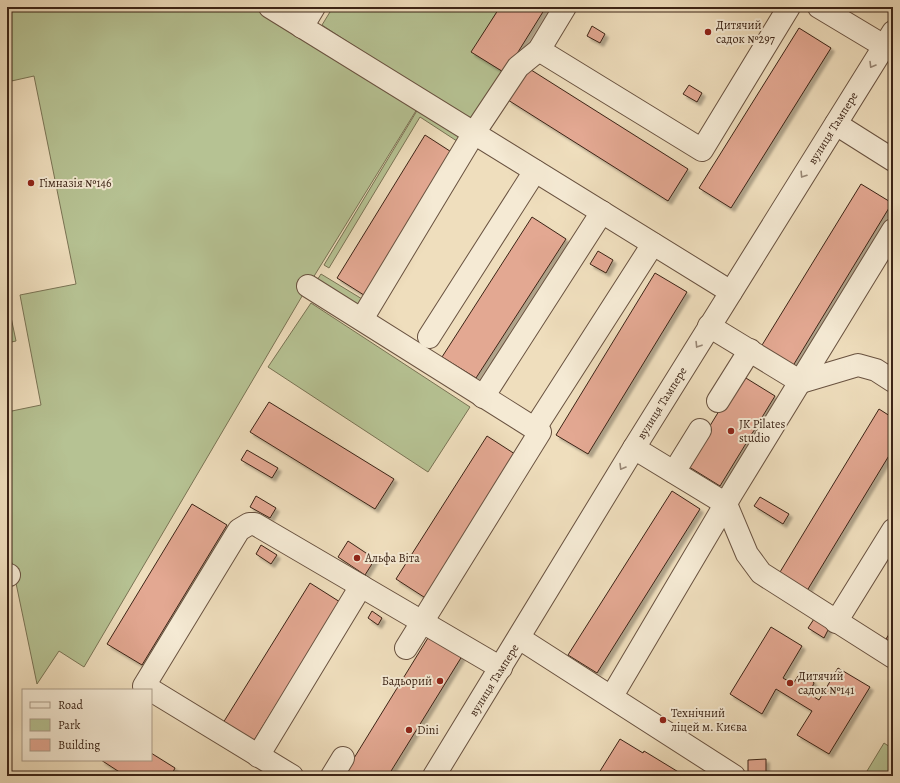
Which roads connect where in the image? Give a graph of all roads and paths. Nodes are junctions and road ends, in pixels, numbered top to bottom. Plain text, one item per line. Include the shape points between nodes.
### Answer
1 (270, 7) edge
2 (314, 7) edge
3 (565, 7) edge
4 (789, 7) edge
5 (819, 7) edge
6 (302, 27) junction
7 (888, 39) edge
8 (539, 50) junction
9 (836, 124) junction
10 (474, 133) junction
11 (893, 160) edge
12 (535, 171) junction
13 (602, 212) junction
14 (893, 230) edge
15 (653, 244) junction
16 (308, 286) dead end
17 (731, 292) junction
18 (362, 319) junction
19 (709, 326) junction
20 (429, 337) dead end
21 (750, 350) junction
22 (893, 381) edge
23 (801, 382) junction
24 (484, 397) junction
25 (718, 401) dead end
26 (534, 428) junction
27 (700, 430) dead end
28 (634, 448) junction
29 (674, 472) junction
30 (726, 504) junction
31 (893, 530) edge
32 (361, 586) junction
33 (422, 621) junction
34 (836, 622) junction
35 (519, 638) junction
36 (406, 648) dead end
37 (893, 657) edge
38 (501, 668) junction
39 (149, 689) edge
40 (152, 691) edge
41 (612, 696) junction
42 (258, 756) junction
43 (292, 776) edge
44 (434, 776) edge
45 (734, 776) edge

1 - 6 street
2 - 6 street
3 - 8 street
4 - 8 street via 702,150
5 - 7 street
6 - 10 street
7 -> 9 street, вулиця Тампере
8 - 10 street via 518,67
9 - 11 street
9 -> 17 street, вулиця Тампере
10 - 12 street
10 - 18 street
12 - 13 street
12 - 20 street
13 - 15 street
13 - 24 street
14 - 23 street
15 - 17 street
15 - 26 street
16 - 18 street
17 - 19 street, вулиця Тампере
18 - 24 street
19 - 21 street
19 -> 28 street, вулиця Тампере
21 - 23 street
21 - 25 street
22 - 23 street via 876,370 858,365
23 - 30 street
24 - 26 street
26 - 33 street via 540,432
27 - 29 street
28 - 29 street
28 -> 35 street, вулиця Тампере
29 - 30 street
30 - 34 street via 747,554 761,573
30 - 41 street
31 - 34 street
32 - 33 street
32 - 39 street via 255,524 244,526 144,686
32 - 42 street
33 - 36 street
33 - 38 street
34 - 37 street
35 - 38 street, вулиця Тампере
35 - 41 street
38 - 44 street, вулиця Тампере
40 - 42 street
41 - 45 street
42 - 43 street

